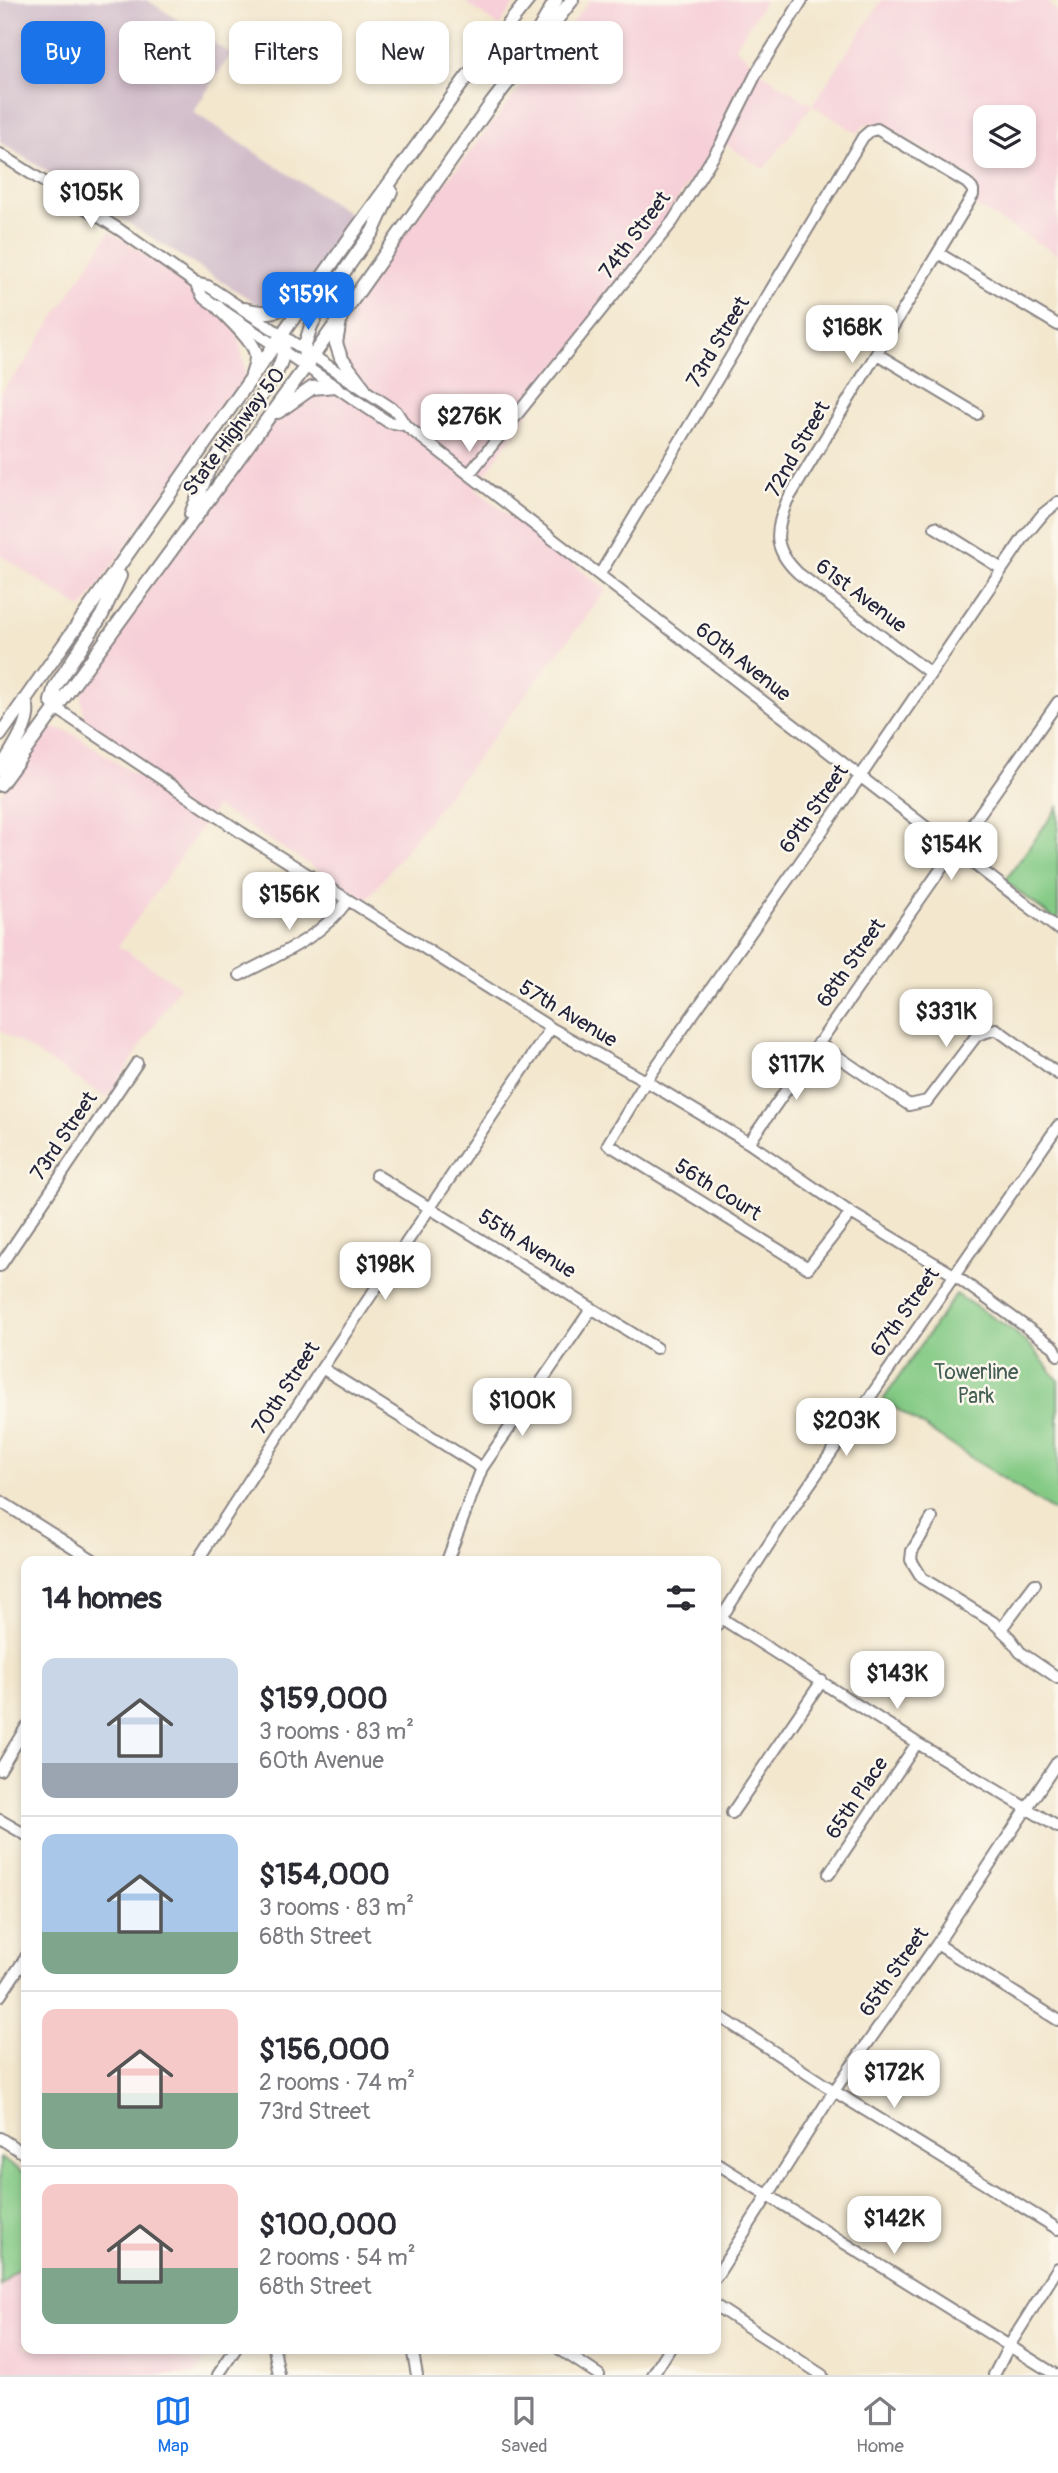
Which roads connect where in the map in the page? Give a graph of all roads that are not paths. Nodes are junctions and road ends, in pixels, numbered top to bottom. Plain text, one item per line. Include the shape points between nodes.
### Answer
1 (528, 0) edge
2 (556, 0) edge
3 (572, 0) edge
4 (802, 0) edge
5 (544, 21) edge
6 (555, 21) edge
7 (506, 84) edge
8 (0, 154) edge
9 (401, 169) junction
10 (971, 200) joint
11 (938, 253) junction
12 (195, 284) junction
13 (317, 286) junction
14 (216, 306) junction
15 (245, 309) junction
16 (341, 315) junction
17 (1058, 325) edge
18 (284, 334) junction
19 (280, 349) junction
20 (309, 351) junction
21 (877, 354) junction
22 (306, 366) junction
23 (250, 382) junction
24 (335, 386) junction
25 (364, 388) junction
26 (977, 414) dead end
27 (405, 425) junction
28 (261, 426) junction
29 (469, 474) junction
30 (1058, 502) edge
31 (935, 527) dead end
32 (183, 533) junction
33 (778, 541) joint
34 (131, 550) junction
35 (1002, 569) junction
36 (600, 574) junction
37 (930, 673) junction
38 (24, 700) junction
39 (1058, 702) edge
40 (56, 708) junction
41 (0, 735) edge
42 (0, 770) edge
43 (860, 777) junction
44 (0, 785) edge
45 (955, 849) junction
46 (348, 900) junction
47 (1058, 929) edge
48 (240, 975) dead end
49 (551, 1028) junction
50 (818, 1043) junction
51 (137, 1063) dead end
52 (1058, 1074) edge
53 (646, 1082) junction
54 (1058, 1126) edge
55 (749, 1143) junction
56 (608, 1144) joint
57 (376, 1175) dead end
58 (429, 1207) junction
59 (850, 1213) junction
60 (0, 1266) edge
61 (954, 1275) junction
62 (592, 1308) junction
63 (656, 1348) dead end
64 (1057, 1348) edge
65 (322, 1368) junction
66 (482, 1468) junction
67 (0, 1501) edge
68 (932, 1518) dead end
69 (87, 1556) edge
70 (200, 1556) edge
71 (449, 1556) edge
72 (1035, 1584) dead end
73 (721, 1617) edge
74 (721, 1624) edge
75 (1001, 1629) junction
76 (1058, 1678) edge
77 (822, 1681) junction
78 (21, 1735) edge
79 (917, 1743) junction
80 (1058, 1760) edge
81 (0, 1770) edge
82 (1027, 1807) junction
83 (732, 1813) dead end
84 (0, 1820) edge
85 (1058, 1827) edge
86 (21, 1832) edge
87 (829, 1874) dead end
88 (937, 1944) junction
89 (21, 1964) edge
90 (0, 1996) edge
91 (721, 2017) edge
92 (1058, 2020) edge
93 (834, 2091) junction
94 (0, 2138) edge
95 (21, 2152) edge
96 (721, 2166) edge
97 (766, 2194) junction
98 (1058, 2229) edge
99 (1058, 2268) edge
100 (721, 2269) edge
101 (721, 2309) edge
102 (1009, 2346) junction
103 (232, 2354) edge
104 (275, 2354) edge
105 (413, 2354) edge
106 (567, 2354) edge
107 (666, 2354) edge
108 (218, 2375) edge
109 (279, 2375) edge
110 (417, 2375) edge
111 (599, 2375) edge
112 (653, 2375) edge
113 (822, 2375) edge
114 (994, 2375) edge
115 (1056, 2375) edge

1 - 9 main road, State Highway 50
2 - 5 main road
3 - 6 main road
4 - 29 street, 74th Street via 673,221
7 - 16 main road
8 - 12 street, 60th Avenue
9 - 13 main road, State Highway 50
9 - 20 main road via 373,230 311,326
10 - 11 street, 72nd Street
10 - 36 street, 73rd Street via 973,190 967,183 884,131 870,131
11 - 17 street
11 - 21 street, 72nd Street
12 - 14 street, 60th Avenue
12 - 15 street, 60th Avenue via 208,286
13 - 15 main road via 280,311 267,314
13 - 18 main road, State Highway 50
14 - 19 street, 60th Avenue
14 - 23 main road via 256,352
15 - 18 street, 60th Avenue
16 - 20 main road
16 - 25 main road via 336,343 341,358
18 - 19 main road, State Highway 50
18 - 20 street, 60th Avenue
19 - 22 street, 60th Avenue
19 - 23 main road, State Highway 50
19 - 32 main road via 274,377 209,468
20 - 22 main road
20 - 25 street, 60th Avenue
21 - 26 street
21 - 33 street, 72nd Street via 787,501 776,531
22 - 24 street, 60th Avenue
22 - 28 main road, State Highway 50
23 - 34 main road, State Highway 50
24 - 27 street, 60th Avenue via 388,422
24 - 28 main road via 303,392
25 - 27 street, 60th Avenue via 396,411
27 - 29 street, 60th Avenue
28 - 32 main road, State Highway 50
29 - 36 street, 60th Avenue
30 - 35 street, 69th Street via 1043,514
31 - 35 street
32 - 40 main road, State Highway 50
33 - 37 street, 61st Avenue via 798,573
34 - 38 main road, State Highway 50
34 - 40 main road via 102,615 55,687 51,701
35 - 37 street, 69th Street
36 - 43 street, 60th Avenue
37 - 43 street, 69th Street
38 - 41 main road, State Highway 50
38 - 42 main road via 28,714
39 - 45 street, 68th Street
40 - 44 main road, State Highway 50
40 - 46 street, 57th Avenue
43 - 45 street, 60th Avenue
43 - 53 street, 69th Street
45 - 47 street, 60th Avenue
45 - 50 street, 68th Street
46 - 48 street via 314,935
46 - 49 street, 57th Avenue
49 - 53 street, 57th Avenue
49 - 58 street, 70th Street
50 - 52 street via 909,1105 926,1101 977,1035 996,1029
50 - 55 street, 68th Street
51 - 60 street, 73rd Street
53 - 55 street, 57th Avenue
53 - 56 street, 69th Street
54 - 61 street, 67th Street
55 - 59 street, 57th Avenue
56 - 59 street, 56th Court via 808,1268
57 - 58 street, 55th Avenue
58 - 62 street, 55th Avenue
58 - 65 street, 70th Street
59 - 61 street, 57th Avenue
61 - 64 street, 57th Avenue
61 - 73 street, 67th Street
62 - 63 street, 55th Avenue
62 - 66 street
65 - 66 street
65 - 70 street, 70th Street
66 - 71 street
67 - 69 street
68 - 75 street via 912,1551 914,1567 929,1584
72 - 75 street
74 - 77 street
75 - 76 street via 1020,1652
77 - 79 street
77 - 83 street
78 - 81 street
79 - 82 street
79 - 87 street, 65th Place
80 - 82 street, 65th Street
82 - 85 street
82 - 88 street, 65th Street
84 - 86 street
88 - 92 street
88 - 93 street, 65th Street
89 - 90 street
91 - 93 street
93 - 97 street, 65th Street
93 - 98 street
94 - 95 street
96 - 97 street
97 - 100 street, 65th Street
97 - 102 street
99 - 102 street
101 - 113 street
102 - 114 street
102 - 115 street
103 - 108 street
104 - 109 street
105 - 110 street
106 - 111 street
107 - 112 street

